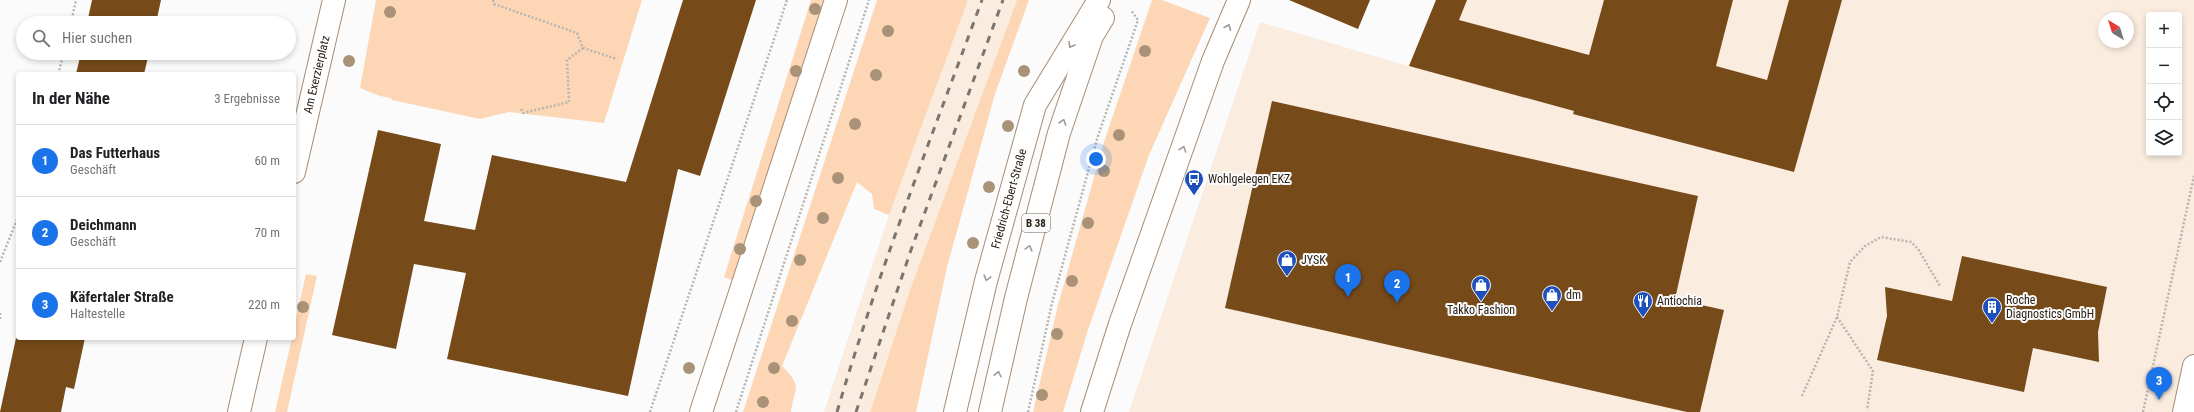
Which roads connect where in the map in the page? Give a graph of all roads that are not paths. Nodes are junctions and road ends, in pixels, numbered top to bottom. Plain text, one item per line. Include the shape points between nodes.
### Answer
1 (334, 0) edge
2 (836, 0) edge
3 (1099, 0) edge
4 (1114, 0) edge
5 (1239, 0) edge
6 (296, 163) edge
7 (256, 340) edge
8 (2194, 366) edge
9 (239, 412) edge
10 (702, 412) edge
11 (955, 412) edge
12 (990, 412) edge
13 (1092, 412) edge
14 (2184, 412) edge

1 - 6 street, Am Exerzierplatz
2 - 10 street
3 -> 11 street, Friedrich-Ebert-Straße / B 38 via 1035,105 986,281
12 -> 4 street, B 38 via 1016,298 1059,133 1092,36
13 -> 5 street via 1120,324 1213,61
7 - 9 street
8 - 14 street

